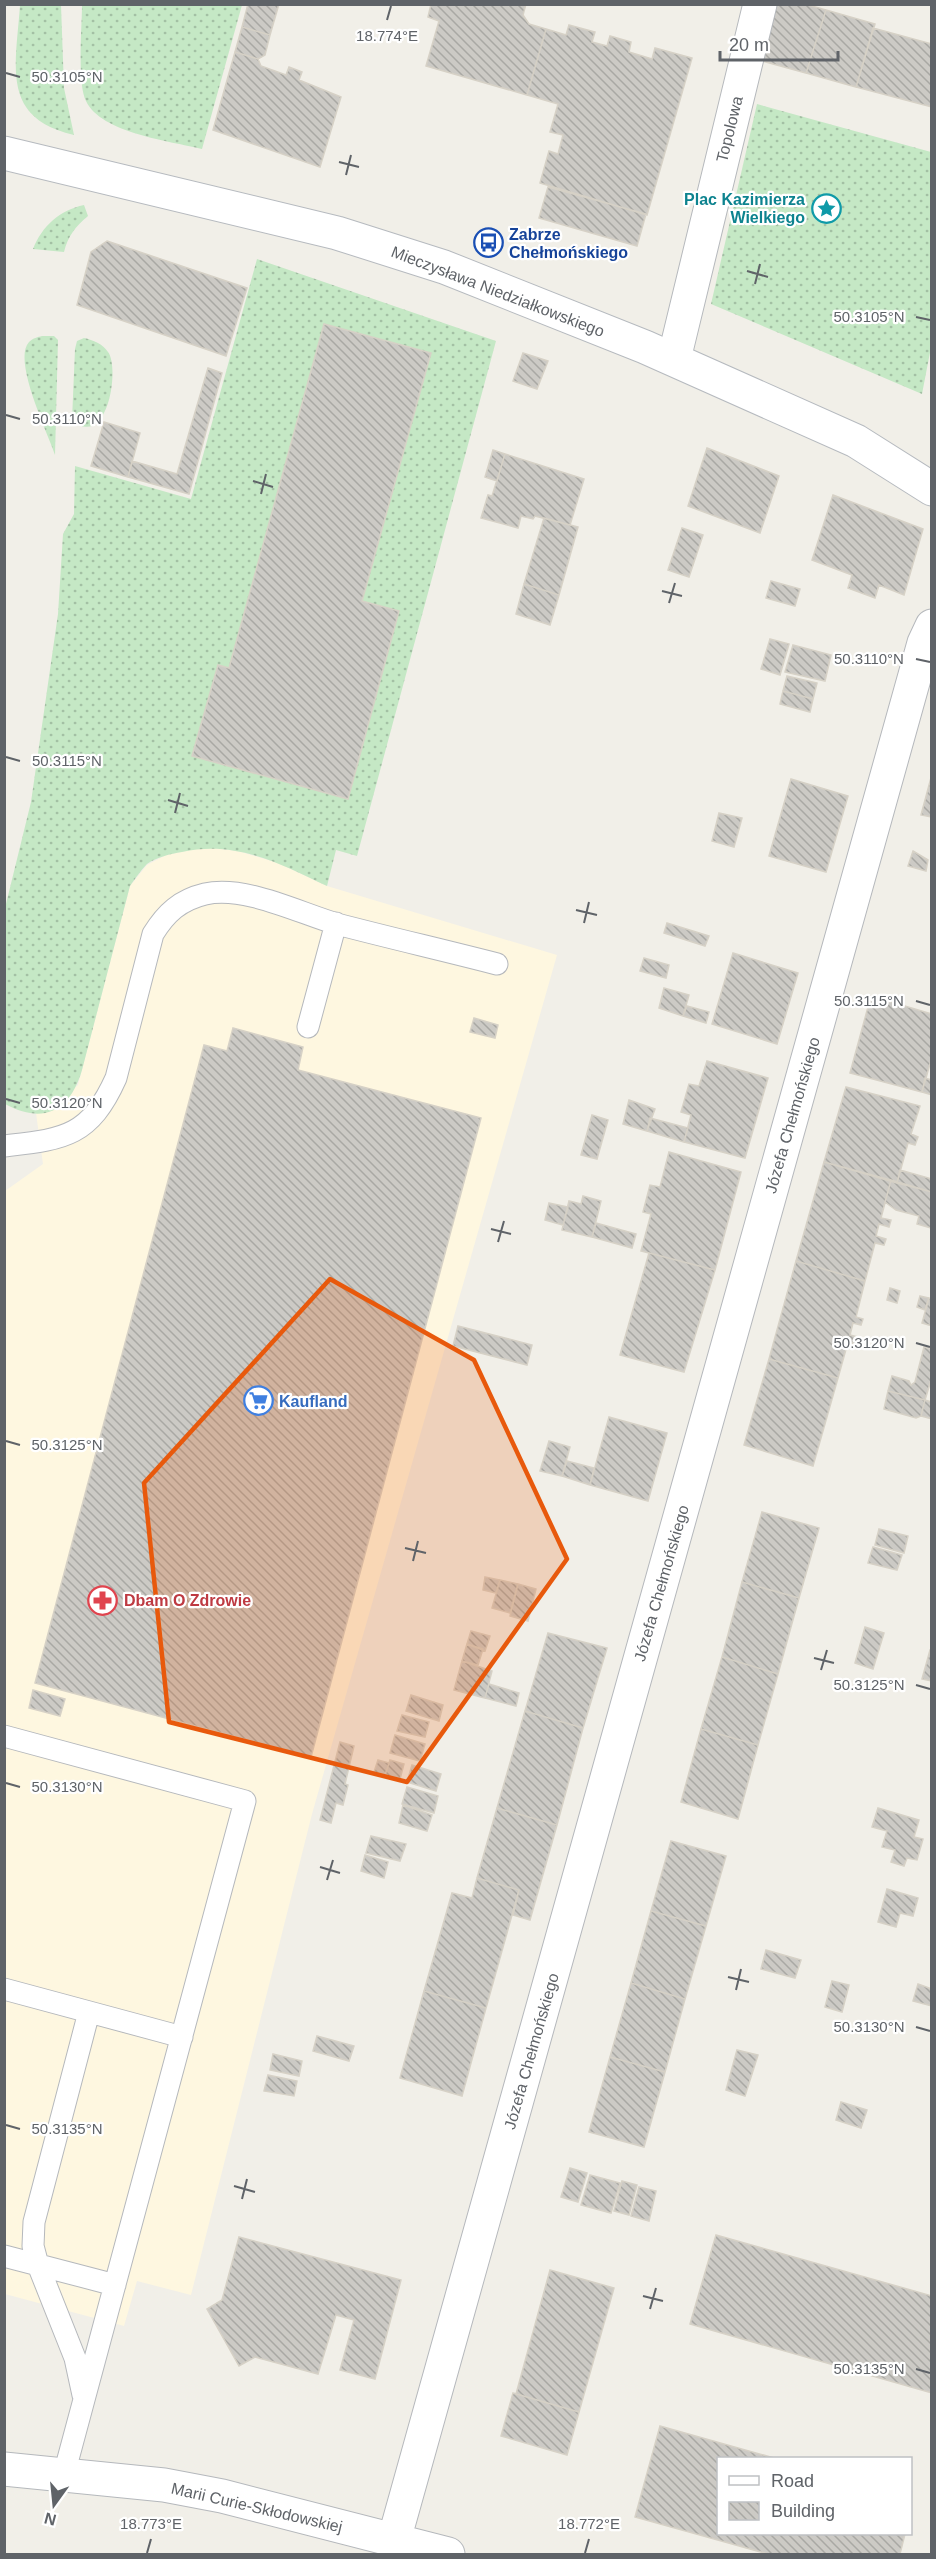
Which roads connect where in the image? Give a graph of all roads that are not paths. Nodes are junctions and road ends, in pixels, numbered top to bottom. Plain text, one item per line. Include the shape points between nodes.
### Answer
1 (760, 4) edge
2 (4, 153) edge
3 (674, 359) junction
4 (926, 482) edge
5 (932, 626) edge
6 (336, 923) junction
7 (496, 964) dead end
8 (308, 1027) dead end
9 (4, 1146) edge
10 (4, 1736) edge
11 (4, 1989) edge
12 (89, 2012) junction
13 (182, 2037) junction
14 (4, 2256) edge
15 (38, 2265) junction
16 (115, 2285) junction
17 (84, 2399) junction
18 (4, 2451) edge
19 (4, 2469) edge
20 (64, 2474) junction
21 (394, 2540) junction
22 (448, 2554) edge

1 - 3 street, Topolowa
2 - 3 street, Mieczysława Niedziałkowskiego via 297,223 403,253
3 - 4 street, Mieczysława Niedziałkowskiego via 856,441
5 - 21 street, Józefa Chełmońskiego via 924,643
6 - 7 lane
6 - 8 lane
6 - 9 lane via 237,894 207,894 181,902 163,917 153,934 116,1078 106,1101 74,1132 56,1140
10 - 13 lane via 245,1801
11 - 12 lane
12 - 13 lane
12 - 15 lane via 34,2222 33,2246
13 - 16 lane
14 - 15 lane
15 - 16 lane
15 - 17 lane via 75,2358
16 - 17 lane
17 - 20 lane
18 - 20 street, Marii Curie-Skłodowskiej
19 - 20 street, Marii Curie-Skłodowskiej
20 - 21 street, Marii Curie-Skłodowskiej via 222,2496
21 - 22 street, Marii Curie-Skłodowskiej

